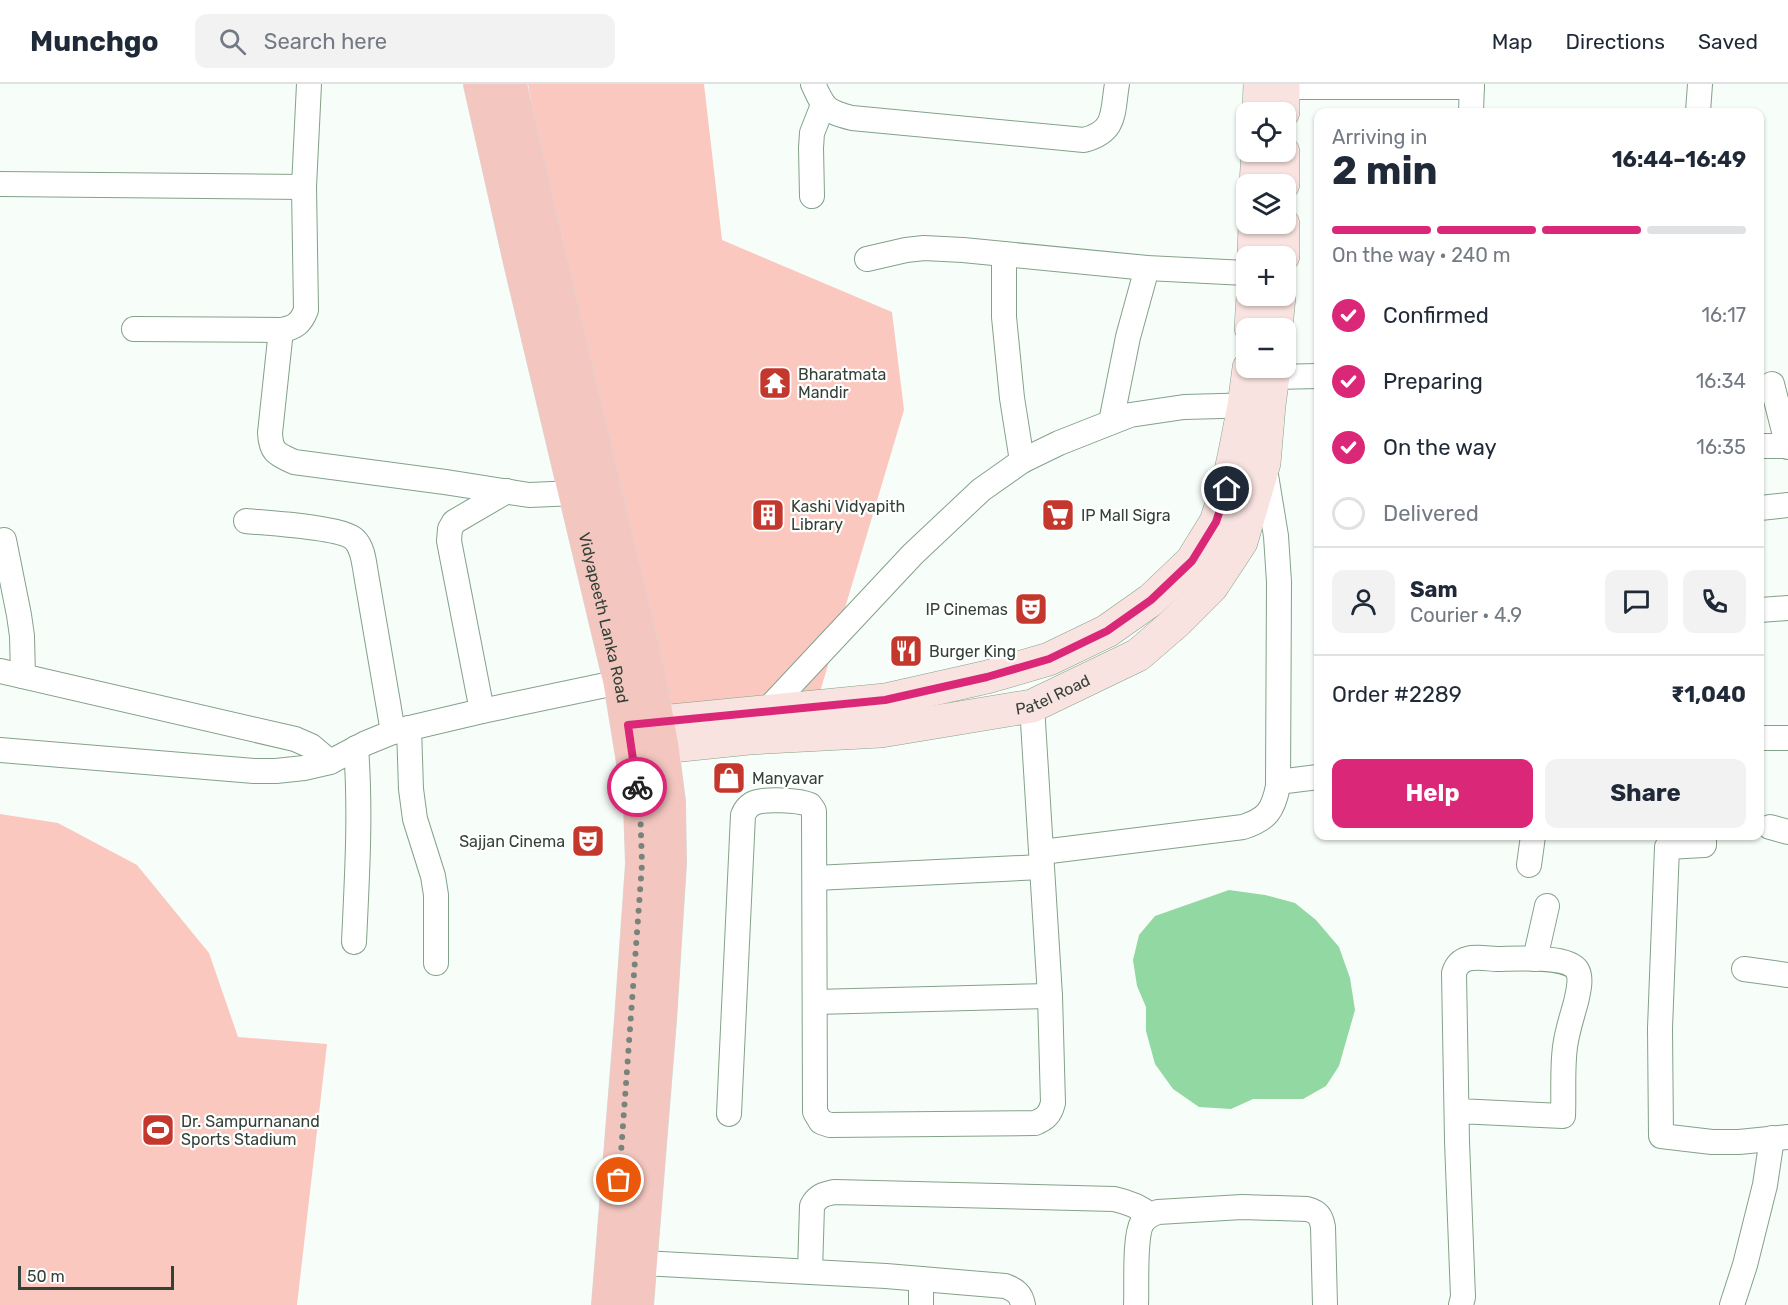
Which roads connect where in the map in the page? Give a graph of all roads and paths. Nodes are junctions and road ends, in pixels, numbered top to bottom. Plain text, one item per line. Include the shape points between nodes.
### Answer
1 (309, 84) edge
2 (480, 84) edge
3 (510, 84) edge
4 (1117, 84) edge
5 (1700, 84) edge
6 (1472, 85) edge
7 (1277, 92) edge
8 (818, 94) edge
9 (1471, 108) edge
10 (1698, 108) edge
11 (0, 184) edge
12 (304, 187) junction
13 (812, 196) dead end
14 (1004, 254) junction
15 (867, 259) dead end
16 (1147, 268) junction
17 (1236, 272) edge
18 (134, 329) dead end
19 (281, 330) junction
20 (1314, 377) edge
21 (1773, 384) edge
22 (1262, 385) edge
23 (1111, 423) junction
24 (1764, 446) edge
25 (1788, 447) edge
26 (1022, 461) junction
27 (1264, 463) junction
28 (507, 491) junction
29 (576, 493) junction
30 (1788, 505) edge
31 (1764, 508) edge
32 (246, 521) dead end
33 (4, 540) dead end
34 (1788, 608) edge
35 (1764, 610) edge
36 (11, 674) edge
37 (621, 682) junction
38 (1032, 706) junction
39 (482, 711) junction
40 (766, 711) junction
41 (401, 730) junction
42 (645, 736) junction
43 (1764, 738) edge
44 (1788, 738) edge
45 (356, 748) junction
46 (0, 750) edge
47 (330, 762) junction
48 (1314, 778) edge
49 (1278, 782) junction
50 (1532, 840) edge
51 (1704, 840) edge
52 (1041, 860) junction
53 (1529, 865) dead end
54 (815, 878) junction
55 (1547, 906) dead end
56 (354, 942) dead end
57 (1535, 959) junction
58 (436, 963) dead end
59 (1744, 969) dead end
60 (1788, 975) edge
61 (1050, 996) junction
62 (816, 1002) junction
63 (1458, 1111) junction
64 (729, 1114) dead end
65 (1780, 1138) edge
66 (1150, 1215) junction
67 (627, 1262) junction
68 (810, 1272) junction
69 (921, 1279) junction
70 (608, 1305) edge
71 (637, 1305) edge
72 (921, 1305) edge
73 (1023, 1305) edge
74 (1136, 1305) edge
75 (1325, 1305) edge
76 (1461, 1305) edge
77 (1732, 1305) edge

1 - 12 street
2 - 29 main road, Vidyapeeth Lanka Road
3 - 42 main road, Vidyapeeth Lanka Road via 649,676
4 - 8 street via 1107,129 1084,140 852,118 834,113
5 - 10 street
6 - 7 street
6 - 9 street
8 - 13 street via 812,140
11 - 12 street
12 - 19 street via 306,310 297,325
14 - 15 street via 924,248
14 - 16 street
14 - 26 street via 1004,317
16 - 17 street
16 - 23 street
18 - 19 street
19 - 28 street via 270,433 270,446 278,455 294,462
20 - 22 street
21 - 25 street
22 - 23 street via 1184,407 1130,415
22 - 27 street, Patel Road
22 - 40 street, Patel Road via 1216,522 1192,561 1151,600 1107,631 1049,659 987,677 885,700
23 - 26 street
24 - 25 street
26 - 40 street via 981,489 913,554
27 - 38 street, Patel Road via 1241,542 1212,586 1138,655
27 - 49 street via 1279,582
28 - 29 street via 529,495
28 - 39 street via 454,522 450,529 449,541
29 - 37 main road, Vidyapeeth Lanka Road
30 - 31 street
32 - 41 street via 338,531 355,540
33 - 36 street via 22,636
34 - 35 street
36 - 47 street via 295,739
37 - 39 street
37 - 42 main road, Vidyapeeth Lanka Road
38 - 42 street, Patel Road via 881,731 749,738
38 - 52 street
39 - 41 street
40 - 42 street, Patel Road
41 - 45 street
41 - 58 street via 416,819 436,895
42 - 67 main road, Vidyapeeth Lanka Road
43 - 44 street
45 - 47 street
45 - 56 street via 359,831
46 - 47 street via 254,771
48 - 49 street
49 - 52 street via 1269,813 1243,827
50 - 53 street
51 - 65 street via 1704,845 1667,847 1660,1028 1661,1136 1712,1142
52 - 54 street
52 - 61 street
54 - 62 street
54 - 64 street via 816,821 810,805 798,801 759,801 750,805 743,815
55 - 57 street
57 - 63 street via 1473,958 1457,965 1454,973
57 - 63 street via 1571,965 1578,970 1580,979 1565,1047 1563,1116
59 - 60 street
61 - 62 street
61 - 62 street via 1053,1103 1051,1112 1035,1124 821,1122 816,1112
63 - 76 street
65 - 77 street
66 - 68 street via 1114,1199 834,1192 823,1194 812,1206
66 - 74 street via 1138,1233
66 - 75 street via 1242,1207 1316,1212 1323,1227
67 - 68 street
67 - 70 main road, Vidyapeeth Lanka Road
67 - 71 main road, Vidyapeeth Lanka Road
68 - 69 street
69 - 72 street
69 - 73 street via 1005,1286 1016,1290

